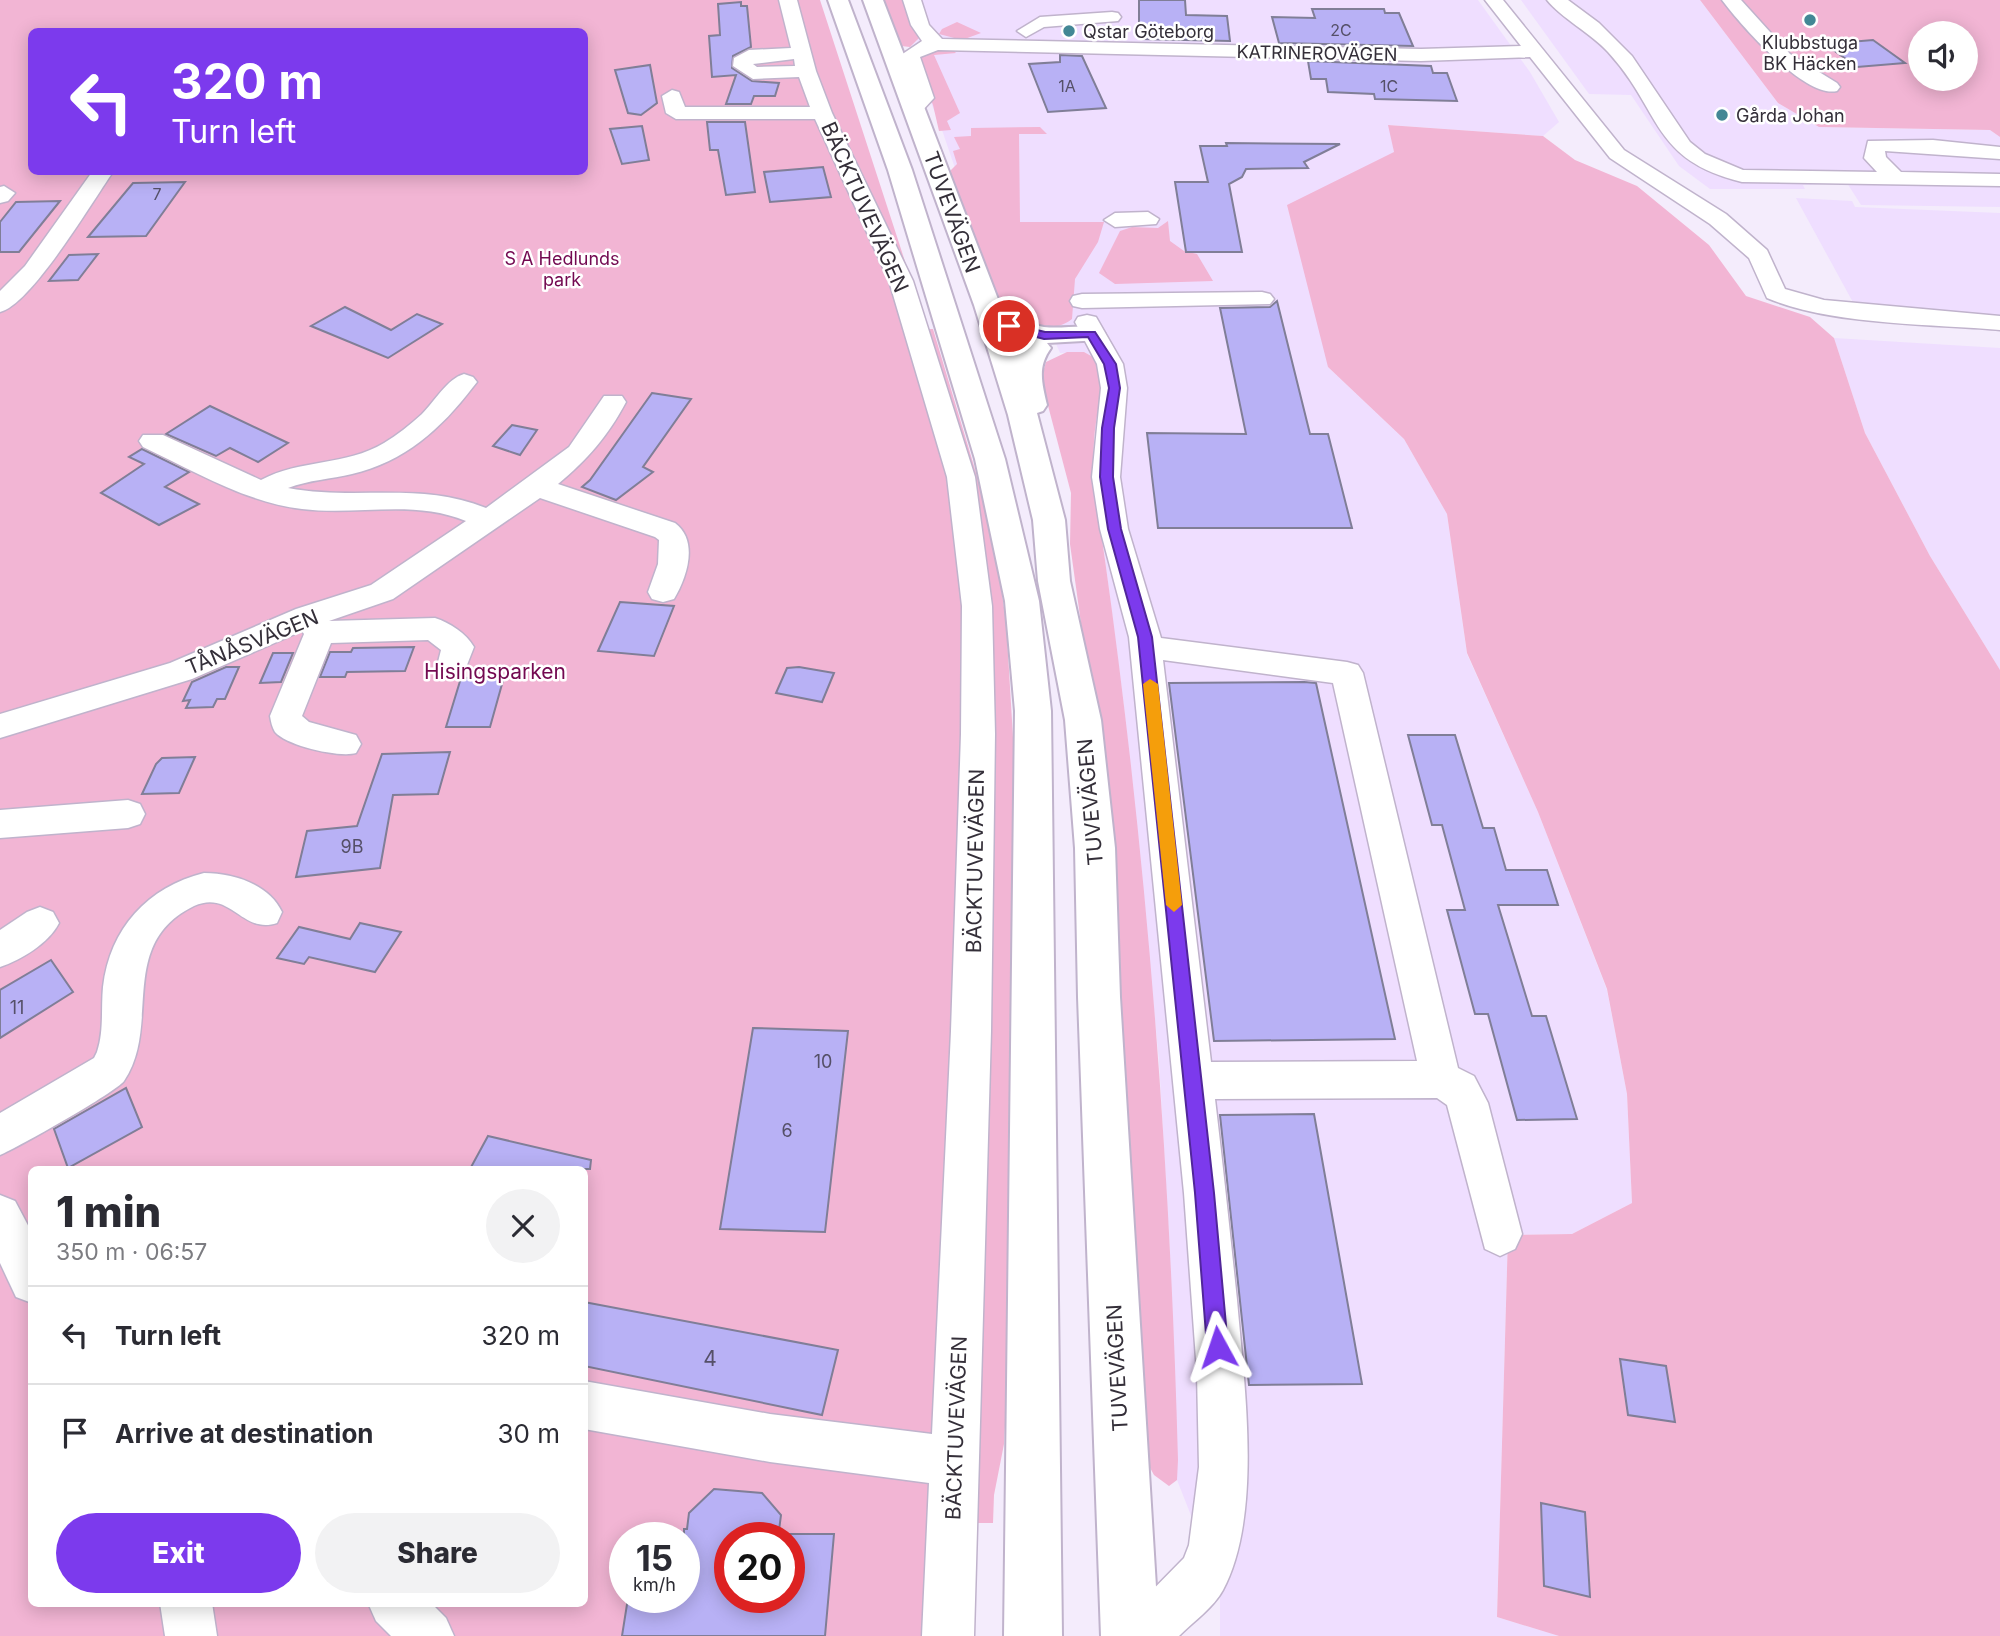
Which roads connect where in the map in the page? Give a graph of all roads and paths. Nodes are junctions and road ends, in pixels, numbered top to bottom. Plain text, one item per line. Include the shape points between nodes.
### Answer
1 (788, 0) edge
2 (838, 0) edge
3 (873, 0) edge
4 (912, 0) edge
5 (1100, 0) edge
6 (1494, 0) edge
7 (1556, 0) edge
8 (1731, 0) edge
9 (1112, 18) junction
10 (1026, 31) junction
11 (1113, 43) junction
12 (938, 44) junction
13 (984, 45) junction
14 (1536, 51) junction
15 (1830, 87) dead end
16 (672, 96) dead end
17 (914, 108) junction
18 (822, 113) junction
19 (2000, 153) edge
20 (100, 175) edge
21 (1896, 179) junction
22 (2000, 180) edge
23 (1148, 219) dead end
24 (1115, 220) dead end
25 (936, 286) junction
26 (1262, 299) dead end
27 (0, 305) edge
28 (987, 305) junction
29 (1081, 323) junction
30 (2000, 323) edge
31 (1037, 348) junction
32 (1002, 351) junction
33 (464, 382) dead end
34 (613, 402) dead end
35 (153, 441) dead end
36 (537, 487) junction
37 (264, 490) junction
38 (486, 519) junction
39 (1049, 520) junction
40 (663, 592) dead end
41 (314, 625) junction
42 (1147, 649) junction
43 (454, 662) dead end
44 (0, 726) edge
45 (344, 744) dead end
46 (128, 814) dead end
47 (0, 824) edge
48 (264, 912) dead end
49 (40, 923) dead end
50 (0, 951) edge
51 (1441, 1079) junction
52 (1193, 1081) junction
53 (0, 1135) edge
54 (0, 1216) edge
55 (1500, 1234) dead end
56 (28, 1273) edge
57 (588, 1406) edge
58 (956, 1461) junction
59 (187, 1607) edge
60 (398, 1607) edge
61 (191, 1636) edge
62 (428, 1636) edge
63 (948, 1636) edge
64 (1033, 1636) edge
65 (1130, 1636) edge
66 (1143, 1636) edge

1 - 18 street, BÄCKTUVEVÄGEN
2 - 25 main road, TUVEVÄGEN via 878,104
3 - 17 main road, TUVEVÄGEN
4 - 12 street via 921,28
5 - 9 street
6 - 14 street
7 - 21 street via 1604,36 1626,61 1678,141 1696,160 1742,176
8 - 15 street via 1783,58
9 - 10 street via 1041,22
9 - 11 street
10 - 11 street via 1086,32
10 - 13 street via 1000,33
11 - 13 street, KATRINEROVÄGEN
11 - 14 street, KATRINEROVÄGEN via 1421,55
12 - 13 street, KATRINEROVÄGEN
12 - 17 street via 910,55 923,99
14 - 30 street via 1617,154 1718,219 1759,255 1775,293 1824,307
16 - 18 street, BÄCKTUVEVÄGEN via 676,113
17 - 28 main road, TUVEVÄGEN
18 - 58 street, BÄCKTUVEVÄGEN via 901,281 961,477 976,593 978,734
19 - 21 street via 1875,145 1875,158
20 - 27 street via 33,271
21 - 22 street
23 - 24 street
25 - 32 main road via 955,295 979,341
25 - 64 main road, TUVEVÄGEN via 1006,524 1022,601 1032,711
26 - 29 street
28 - 29 main road via 1019,331
28 - 32 main road, TUVEVÄGEN
29 - 31 main road
29 - 42 street via 1110,364 1115,388 1106,477 1114,529
31 - 32 main road
31 - 39 main road via 1028,359 1027,372 1052,483
32 - 39 main road, TUVEVÄGEN
33 - 37 street via 408,437 380,456 285,477
34 - 36 street, TÅNÅSVÄGEN via 590,440
35 - 37 street
36 - 38 street, TÅNÅSVÄGEN
36 - 40 street via 674,537 674,564
37 - 38 street via 329,502 443,501
38 - 41 street, TÅNÅSVÄGEN via 382,592
39 - 65 main road, TUVEVÄGEN via 1055,581 1083,720 1095,848
41 - 43 street via 435,629 458,647
41 - 44 street, TÅNÅSVÄGEN
41 - 45 street via 286,716 288,725
42 - 51 street via 1347,673
42 - 52 street
46 - 47 street
48 - 53 street via 226,888 187,891 167,904 135,945 125,971 123,1032 118,1055 108,1071
49 - 50 street
51 - 52 street
51 - 55 street via 1460,1089 1467,1103
52 - 66 street via 1220,1373 1220,1507 1204,1574
54 - 56 street
57 - 58 street via 667,1422
58 - 63 street, BÄCKTUVEVÄGEN
59 - 61 street
60 - 62 street

